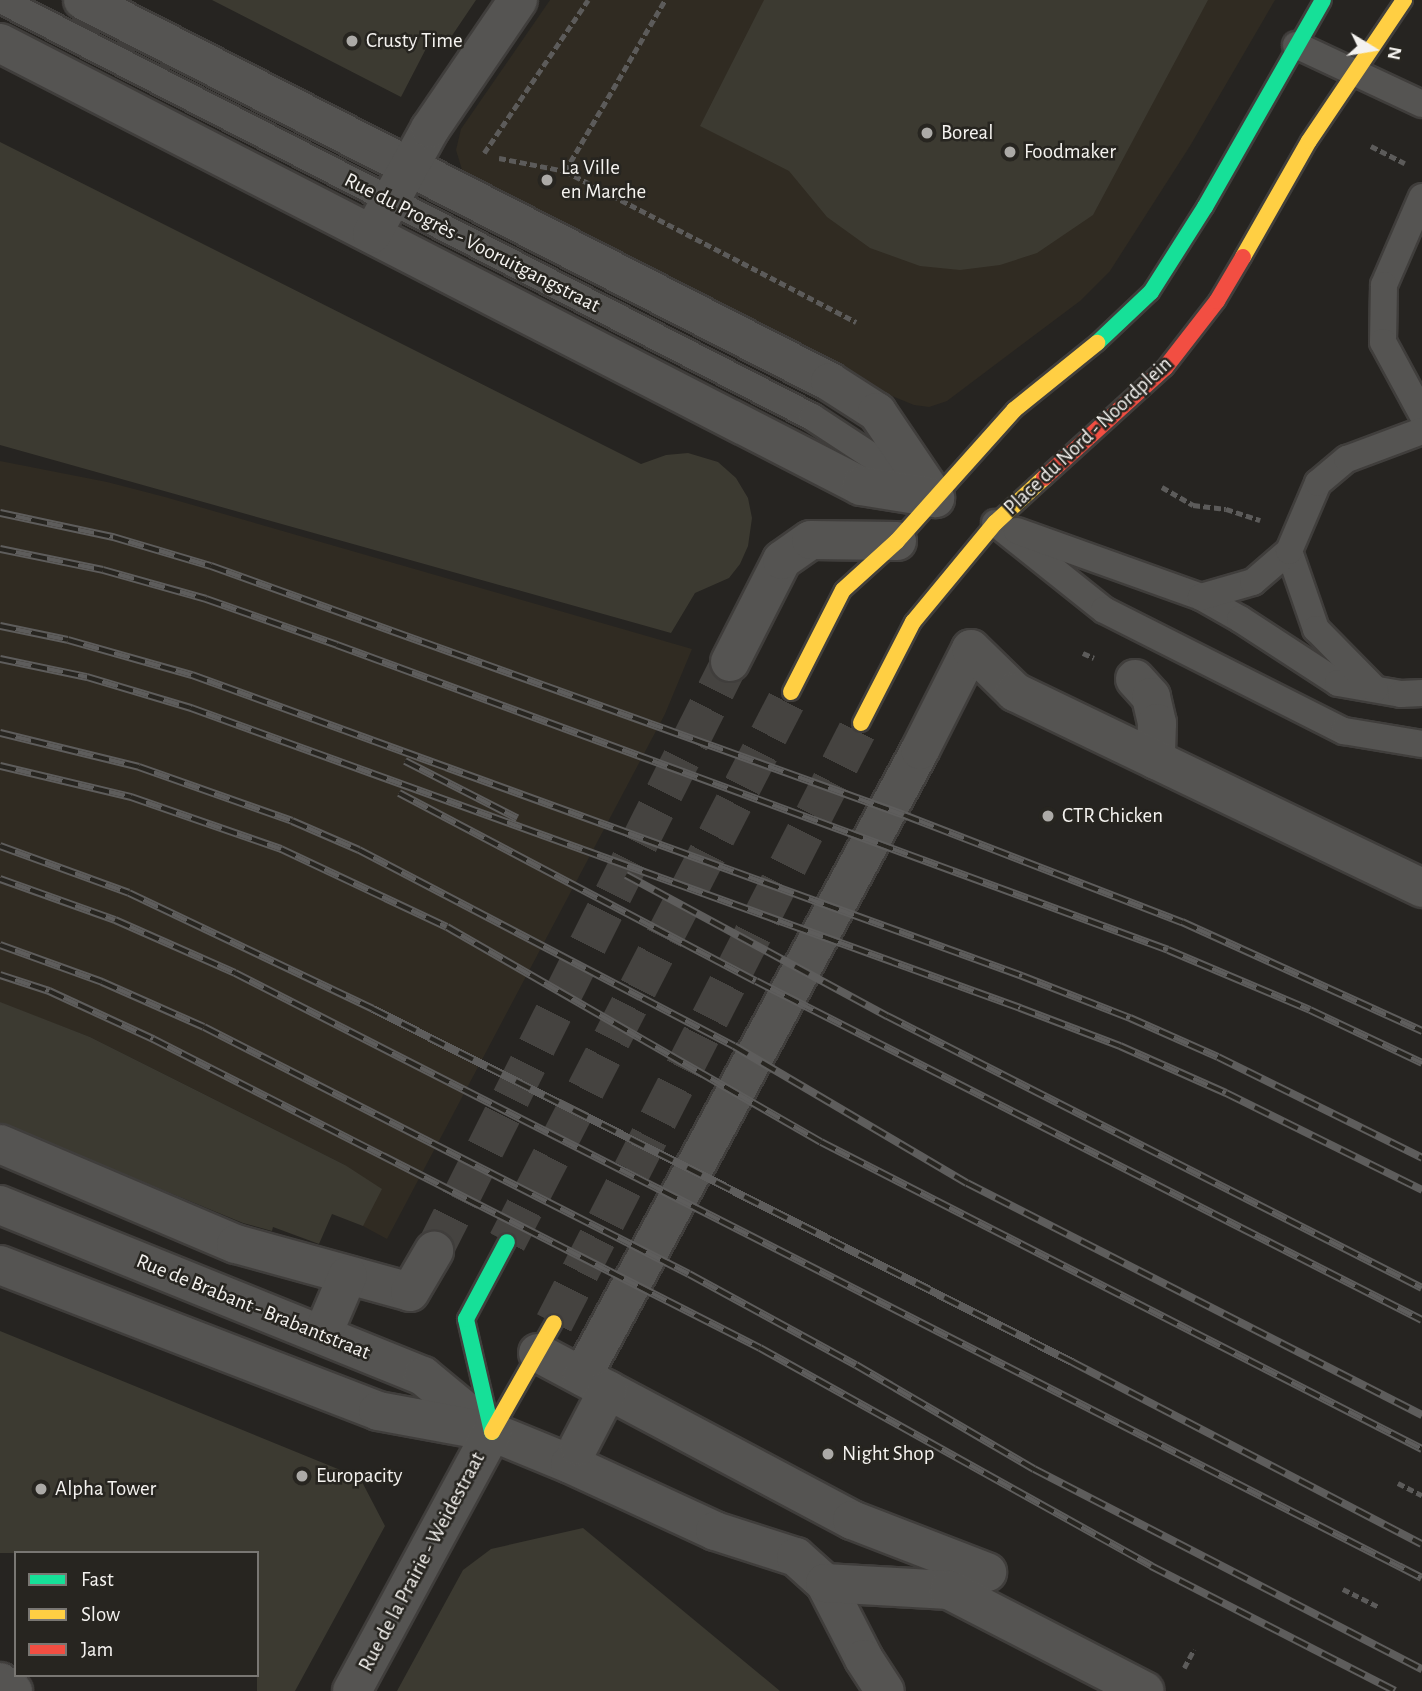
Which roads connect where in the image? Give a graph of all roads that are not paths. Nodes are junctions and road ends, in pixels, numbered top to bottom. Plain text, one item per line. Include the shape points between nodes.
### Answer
1 (1, 0) edge
2 (83, 0) edge
3 (518, 0) edge
4 (1323, 0) edge
5 (1405, 0) edge
6 (0, 43) edge
7 (1296, 45) junction
8 (1355, 73) junction
9 (1422, 104) edge
10 (408, 167) junction
11 (1422, 197) edge
12 (381, 217) junction
13 (1422, 414) edge
14 (1422, 431) edge
15 (942, 500) junction
16 (989, 521) junction
17 (897, 541) junction
18 (1289, 551) junction
19 (1201, 597) junction
20 (730, 662) tunnel mouth
21 (1135, 679) dead end
22 (1375, 689) junction
23 (790, 692) tunnel mouth
24 (1422, 693) edge
25 (861, 723) tunnel mouth
26 (1422, 744) edge
27 (1156, 760) junction
28 (1422, 888) edge
29 (0, 1144) edge
30 (0, 1205) edge
31 (507, 1242) tunnel mouth
32 (434, 1251) tunnel mouth
33 (0, 1265) edge
34 (348, 1275) junction
35 (327, 1324) dead end
36 (546, 1338) joint
37 (595, 1383) junction
38 (492, 1432) junction
39 (579, 1446) dead end
40 (987, 1572) dead end
41 (825, 1583) junction
42 (0, 1682) edge
43 (13, 1691) edge
44 (352, 1691) edge
45 (885, 1691) edge
46 (1145, 1691) edge

1 - 12 lane, Rue du Progrès - Vooruitgangstraat
2 - 10 street, Rue du Progrès - Vooruitgangstraat
3 - 10 street
4 - 7 street
5 - 8 street, Place du Nord - Noordplein
6 - 12 street, Rue du Progrès - Vooruitgangstraat
7 - 8 lane
7 - 15 street via 1205,207 1151,292 1014,411
8 - 9 lane
8 - 16 street, Place du Nord - Noordplein via 1309,141 1217,301 1166,368
10 - 12 street
10 - 15 street, Rue du Progrès - Vooruitgangstraat via 830,382 877,412
11 - 13 lane via 1384,285 1383,330 1383,342
12 - 15 street, Rue du Progrès - Vooruitgangstraat via 861,486
14 - 18 lane via 1347,459 1318,483
15 - 17 street
16 - 19 lane
16 - 25 street, Place du Nord - Noordplein via 913,622
16 - 26 lane via 1104,610 1344,731
17 - 20 street via 811,540 782,560
17 - 23 street via 843,590
18 - 19 lane via 1253,582
18 - 22 lane via 1316,629
19 - 22 lane via 1338,682
21 - 27 street via 1151,696 1157,723
22 - 24 lane
27 - 28 street
27 - 37 street via 1015,692 971,649
29 - 34 street via 236,1244
30 - 38 street, Rue de Brabant - Brabantstraat via 423,1376
31 - 38 street via 466,1319
32 - 34 street via 410,1292
33 - 38 street, Rue de Brabant - Brabantstraat via 378,1411
34 - 35 street
36 - 37 street
36 - 38 street
37 - 39 street
37 - 40 street via 852,1520
38 - 41 street, Rue de Brabant - Brabantstraat via 715,1531 796,1557
38 - 44 street, Rue de la Prairie - Weidestraat
41 - 45 street, Rue de Brabant - Brabantstraat
41 - 46 street via 949,1590
42 - 43 street

